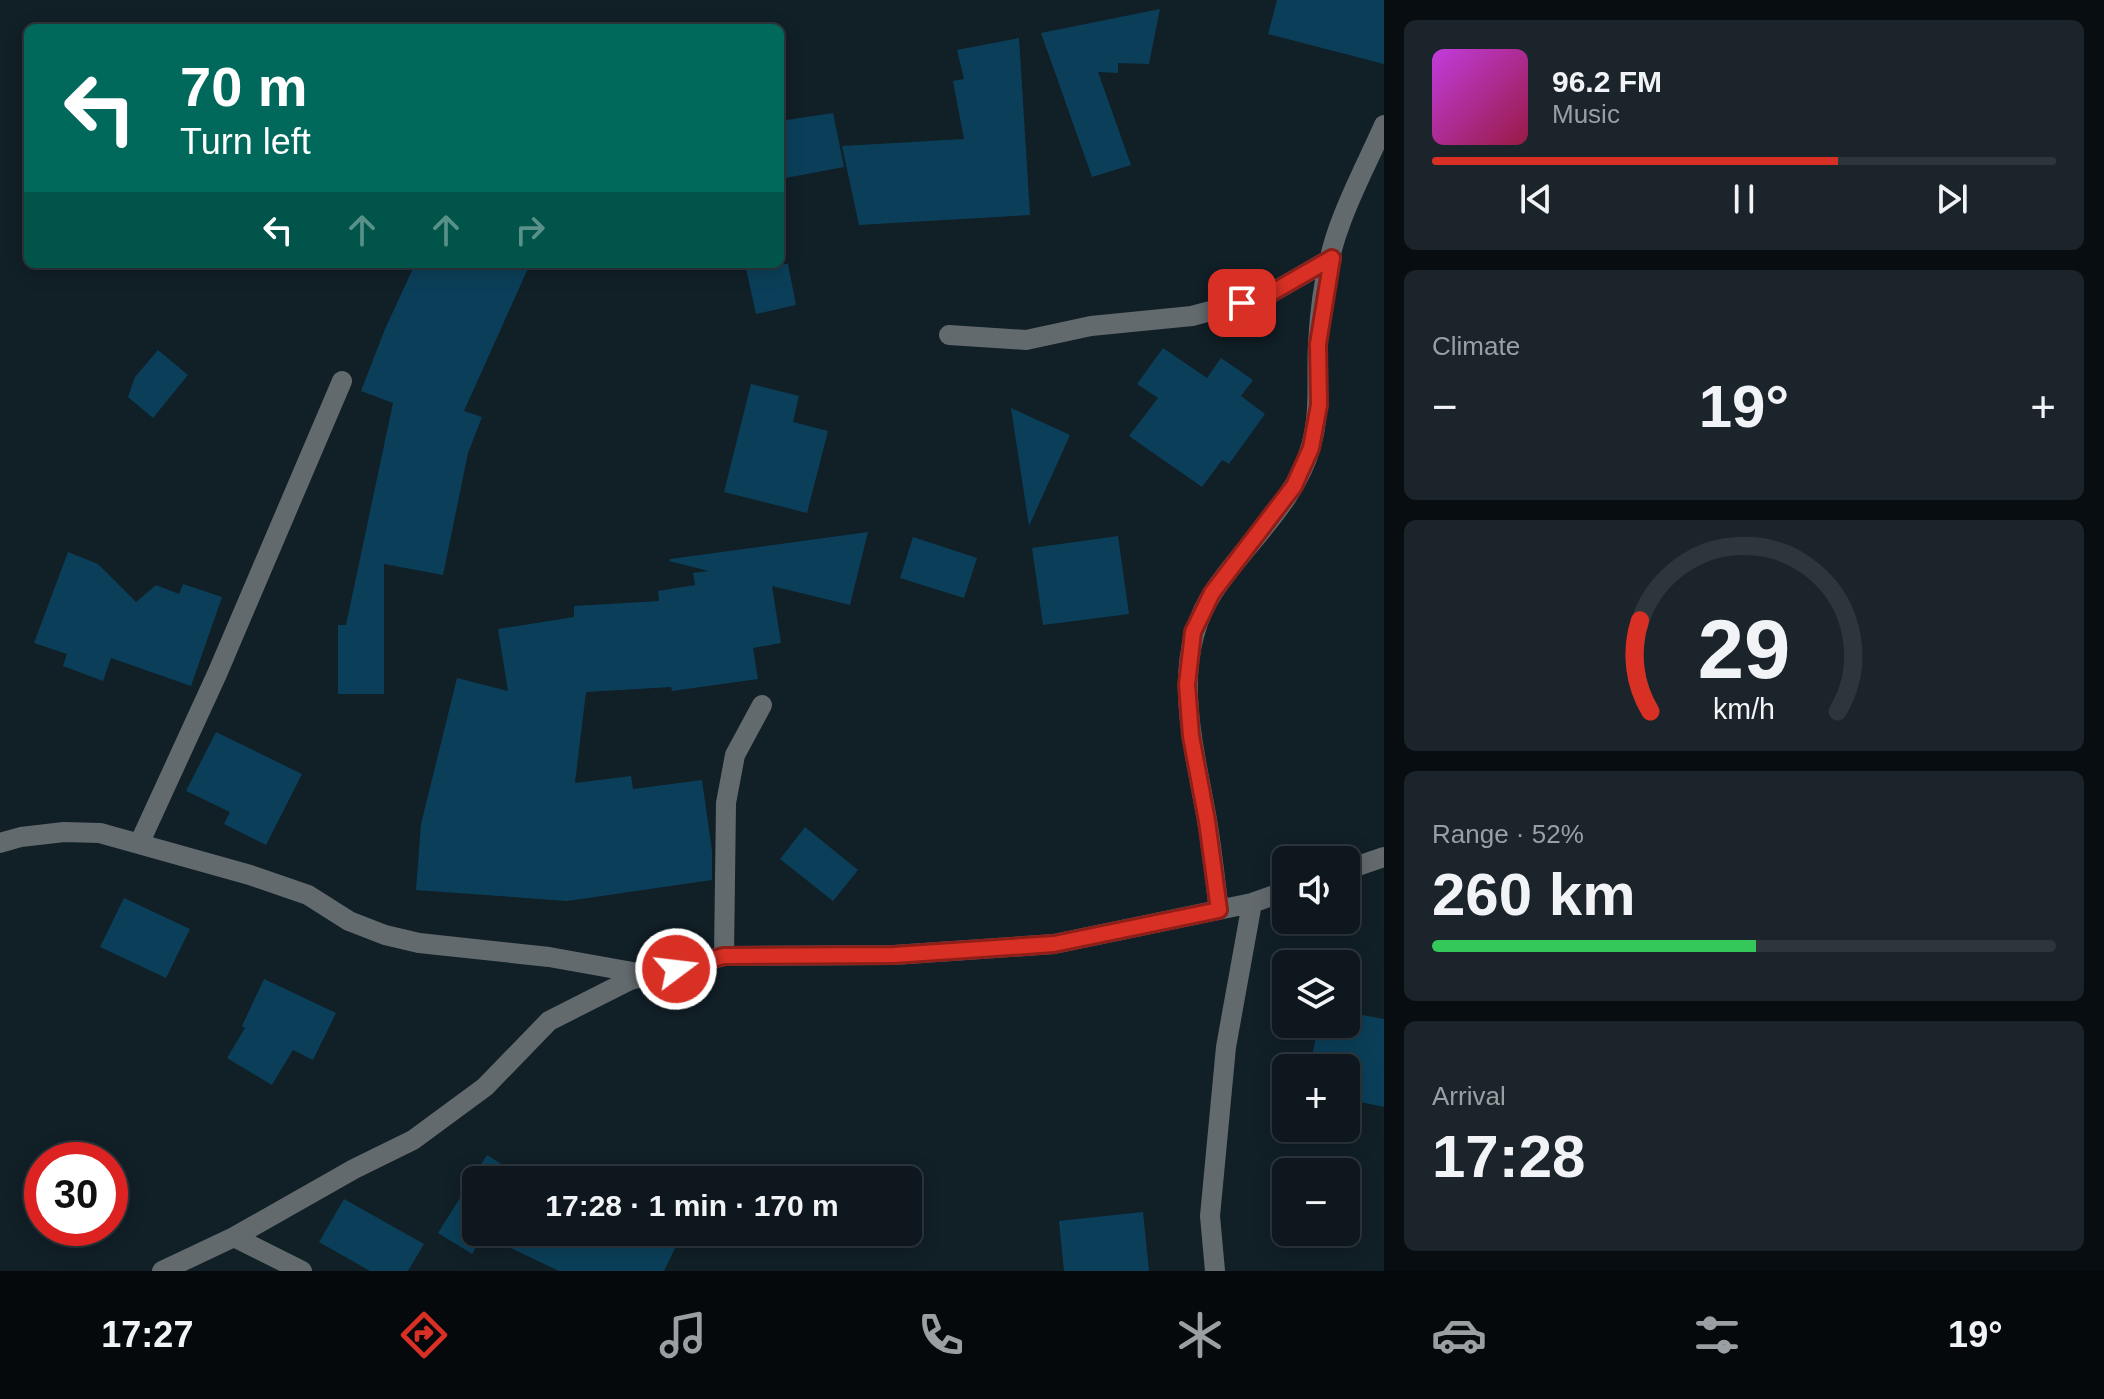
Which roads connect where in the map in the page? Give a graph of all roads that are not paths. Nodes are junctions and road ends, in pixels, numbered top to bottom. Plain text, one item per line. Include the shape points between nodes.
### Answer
1 (1384, 125) edge
2 (1332, 258) junction
3 (949, 335) dead end
4 (342, 381) dead end
5 (762, 705) dead end
6 (0, 843) edge
7 (139, 844) junction
8 (1384, 857) edge
9 (1360, 865) edge
10 (1272, 896) edge
11 (1252, 903) junction
12 (1219, 910) junction
13 (724, 956) junction
14 (652, 975) junction
15 (234, 1237) junction
16 (162, 1271) edge
17 (302, 1271) edge
18 (1215, 1271) edge

1 - 2 street via 1341,222
2 - 3 street via 1266,296 1192,316 1091,326 1026,340
2 - 12 street via 1318,344 1319,405 1311,448 1294,486 1212,593 1193,632 1187,685 1191,736
4 - 7 street
5 - 13 street via 735,755 726,803
6 - 7 street via 64,832 100,833
7 - 14 street via 308,895 349,921 385,935
8 - 9 street
10 - 11 street
11 - 12 street
11 - 18 street via 1226,1047 1210,1216
12 - 13 street via 1054,944 894,955
13 - 14 street
14 - 15 street via 630,980 549,1021 485,1087 413,1140
15 - 16 street
15 - 17 street

